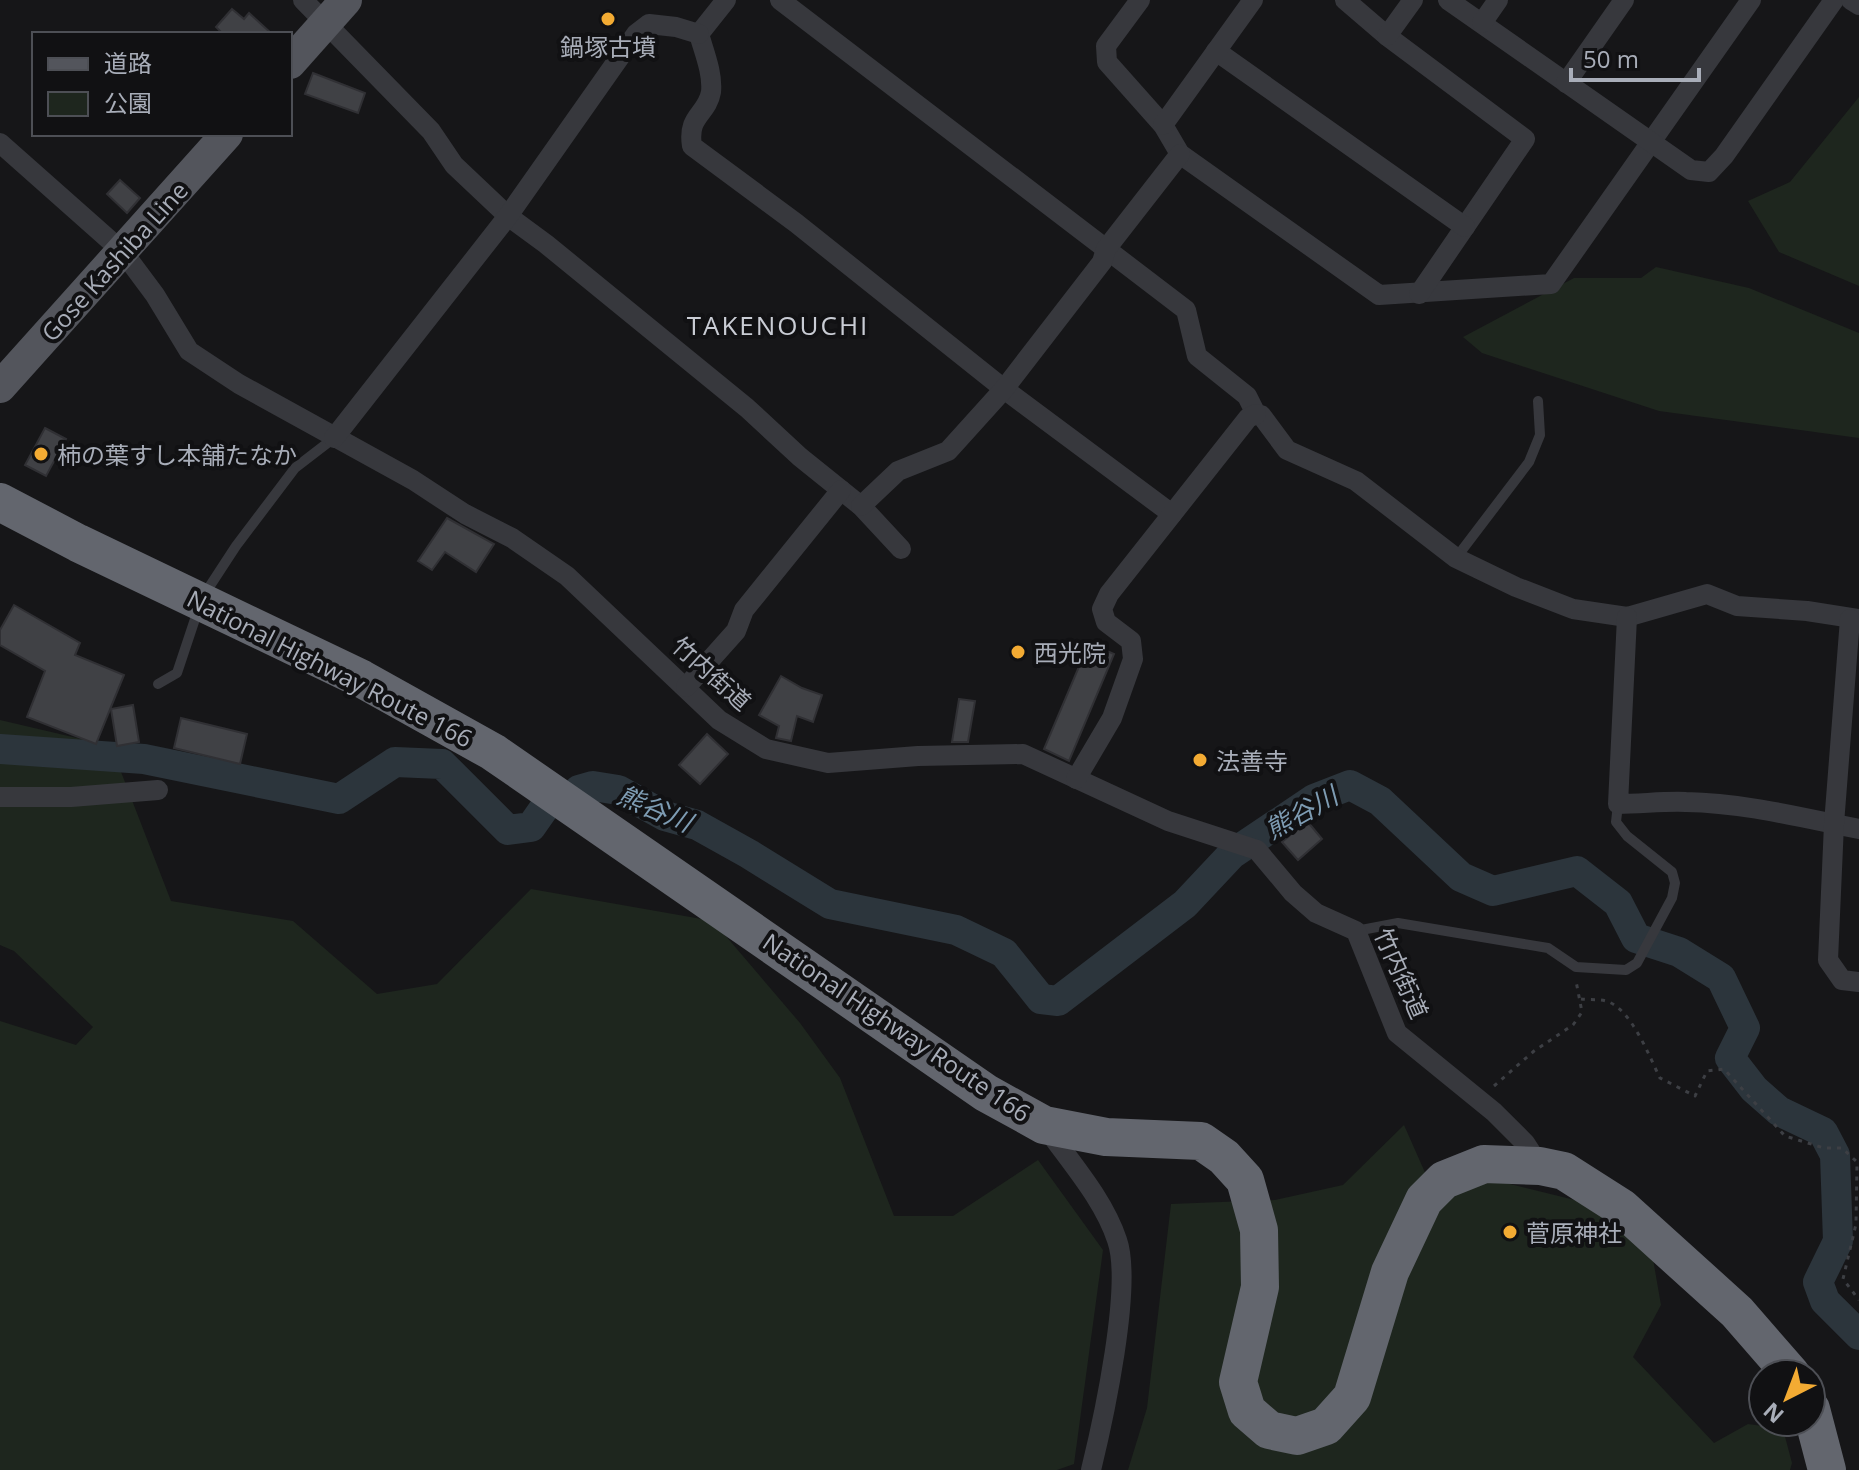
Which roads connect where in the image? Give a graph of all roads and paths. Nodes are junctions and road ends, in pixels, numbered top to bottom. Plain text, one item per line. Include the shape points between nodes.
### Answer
1 (303, 0) edge
2 (726, 0) edge
3 (780, 0) edge
4 (1140, 0) edge
5 (1253, 0) edge
6 (1345, 0) edge
7 (1413, 0) edge
8 (1448, 0) edge
9 (1498, 0) edge
10 (1624, 0) edge
11 (1751, 0) edge
12 (1834, 0) edge
13 (1851, 0) edge
14 (1859, 5) edge
15 (336, 12) edge
16 (1482, 23) junction
17 (699, 34) junction
18 (1387, 36) junction
19 (1216, 51) junction
20 (292, 61) edge
21 (1566, 83) junction
22 (1163, 125) junction
23 (225, 136) edge
24 (0, 143) edge
25 (1651, 143) junction
26 (1180, 154) junction
27 (508, 216) junction
28 (1465, 227) junction
29 (1106, 249) junction
30 (123, 252) junction
31 (1419, 294) junction
32 (0, 387) edge
33 (1004, 389) junction
34 (1538, 401) dead end
35 (1256, 414) junction
36 (334, 438) junction
37 (841, 490) junction
38 (0, 502) edge
39 (861, 506) junction
40 (1172, 514) junction
41 (901, 549) dead end
42 (1456, 558) junction
43 (201, 601) junction
44 (1627, 617) junction
45 (1855, 619) edge
46 (158, 684) dead end
47 (686, 687) junction
48 (1076, 779) junction
49 (158, 790) dead end
50 (0, 797) edge
51 (1618, 804) junction
52 (1834, 824) junction
53 (1859, 829) edge
54 (1356, 931) junction
55 (1565, 960) junction
56 (1859, 982) edge
57 (1581, 999) junction
58 (1479, 1100) junction
59 (1044, 1125) junction
60 (1540, 1166) junction
61 (1859, 1300) edge
62 (1777, 1358) edge
63 (1819, 1438) edge
64 (1091, 1470) edge
65 (1827, 1470) edge

1 - 15 street
2 - 17 street
3 - 29 street
4 - 22 street via 1106,46 1107,62
5 - 19 street
6 - 18 street
7 - 18 street
8 - 16 street
9 - 16 street
10 - 21 street
11 - 25 street
12 - 25 street via 1709,172 1691,170
13 - 14 street
15 - 20 main road
15 - 27 street via 454,165
16 - 21 street
17 - 27 street via 649,24 636,34
17 - 33 street via 711,94 690,129 692,146
18 - 28 street via 1525,139
19 - 22 street
19 - 28 street
21 - 25 street
22 - 26 street
23 - 30 main road, Gose Kashiba Line
24 - 30 street, 竹内街道
25 - 31 street via 1551,284
26 - 29 street
26 - 31 street via 1379,295
27 - 36 street
27 - 37 street via 678,350
28 - 31 street
29 - 33 street via 1102,262
29 - 35 street via 1186,310 1197,356 1247,396
30 - 32 main road, Gose Kashiba Line
30 - 36 street, 竹内街道 via 189,351
33 - 39 street via 948,451 898,471
33 - 40 street
34 - 42 lane via 1540,435 1529,462
35 - 40 street
35 - 42 street via 1287,450 1356,481
36 - 43 lane via 295,468
36 - 47 street, 竹内街道 via 512,538 567,576
37 - 39 street
37 - 47 street via 744,610 736,631
38 - 43 highway, National Highway Route 166
39 - 41 street
40 - 48 street via 1102,609 1106,622 1131,641 1133,659 1112,718
42 - 44 street via 1573,609
43 - 46 lane via 177,673
43 - 59 highway, National Highway Route 166 via 362,679 493,752 986,1093
44 - 45 street via 1707,594 1737,606
44 - 51 street
45 - 52 street
47 - 48 street, 竹内街道 via 719,720 766,749 828,763 1023,754
48 - 54 street, 竹内街道 via 1168,821 1250,847 1316,913
49 - 50 street
51 - 52 street via 1699,803
51 - 55 lane via 1616,822 1627,836 1672,872 1672,898 1637,963 1626,970 1576,967
52 - 53 street
52 - 56 street via 1828,960 1842,980
54 - 55 lane via 1398,923 1548,948
54 - 58 street, 竹内街道 via 1397,1033
55 - 57 path
57 - 58 path via 1582,1012 1573,1025
57 - 61 path via 1618,1007 1666,1082 1695,1096 1707,1071 1724,1069 1785,1136 1842,1148 1857,1162 1856,1224 1843,1279
58 - 60 street, 竹内街道 via 1525,1143
59 - 60 highway, National Highway Route 166 via 1106,1137 1201,1141 1245,1180 1259,1230 1260,1287 1238,1382 1247,1411 1269,1430 1297,1436 1326,1426 1352,1397 1390,1272 1424,1200 1444,1180 1484,1164
59 - 64 street via 1104,1210 1118,1243 1116,1334
60 - 62 highway, National Highway Route 166 via 1564,1171 1622,1208 1737,1312
63 - 65 highway

